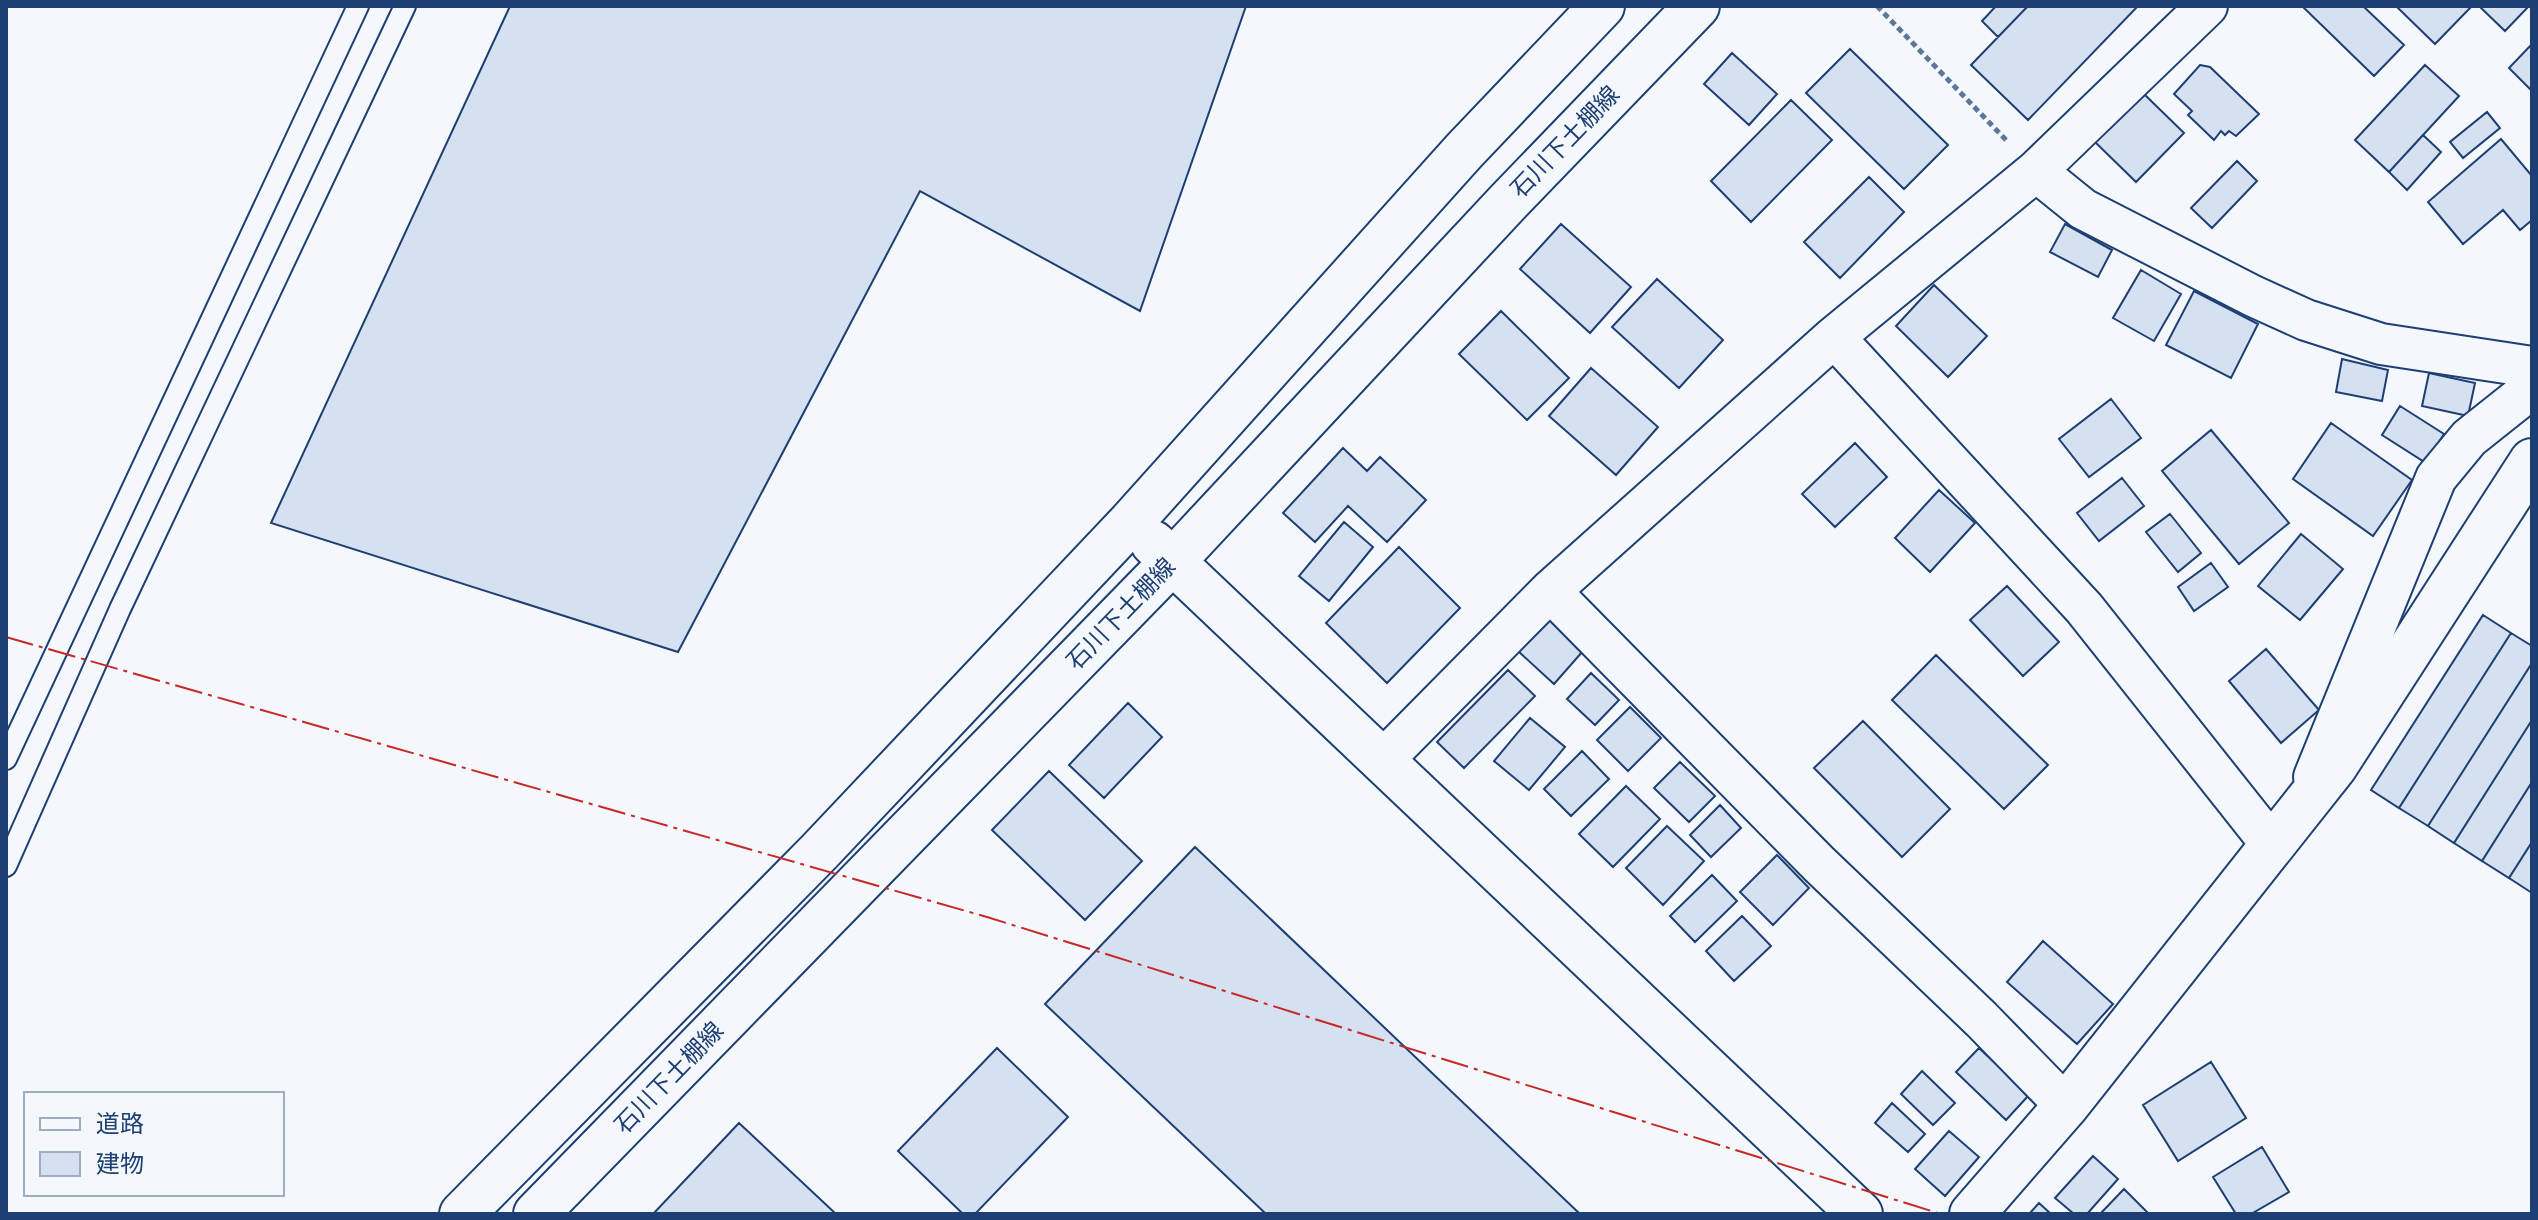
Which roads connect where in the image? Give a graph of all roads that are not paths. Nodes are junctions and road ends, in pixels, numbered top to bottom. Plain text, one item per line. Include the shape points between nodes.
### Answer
1 (358, 6) edge
2 (405, 6) edge
3 (1602, 6) edge
4 (1697, 6) edge
5 (2207, 6) edge
6 (2036, 171) junction
7 (1834, 337) junction
8 (2532, 367) edge
9 (2532, 388) edge
10 (2532, 461) edge
11 (1131, 522) junction
12 (1173, 561) junction
13 (1550, 591) junction
14 (6, 759) edge
15 (1382, 761) junction
16 (2303, 803) junction
17 (2272, 845) junction
18 (6, 866) edge
19 (2066, 1106) junction
20 (462, 1214) edge
21 (536, 1214) edge
22 (1860, 1214) edge
23 (1972, 1214) edge

1 - 14 lane
2 - 18 lane via 120,609
3 - 11 street via 1464,151
4 - 12 street, 石川下土棚線
5 - 6 street
6 - 7 street
6 - 8 street via 2083,209 2306,320 2381,344
7 - 13 street
7 - 17 street via 2084,608
9 - 16 street via 2469,438 2436,478
10 - 16 street via 2335,766
11 - 12 street
11 - 20 street via 819,852
12 - 15 street
12 - 21 street, 石川下土棚線
13 - 15 street
13 - 19 street
15 - 22 street
16 - 17 street
17 - 19 street
19 - 23 street

